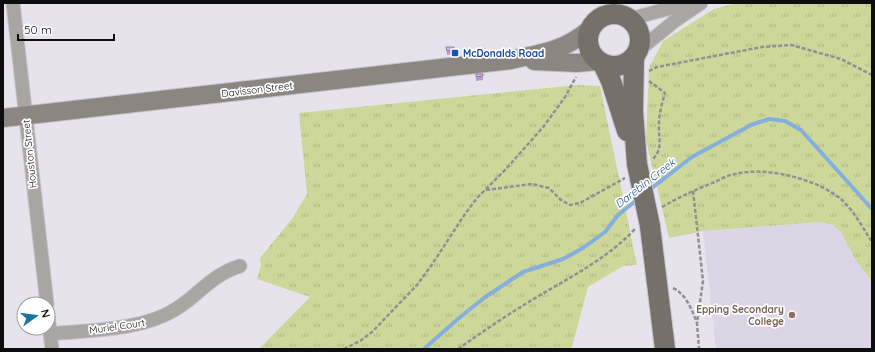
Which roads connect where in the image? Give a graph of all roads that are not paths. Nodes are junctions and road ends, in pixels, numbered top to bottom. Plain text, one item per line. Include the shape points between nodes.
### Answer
1 (13, 3) edge
2 (593, 3) edge
3 (689, 3) edge
4 (701, 3) edge
5 (623, 12) edge
6 (592, 27) junction
7 (636, 54) junction
8 (511, 60) junction
9 (601, 62) junction
10 (25, 116) junction
11 (3, 118) edge
12 (638, 167) junction
13 (240, 266) dead end
14 (46, 296) edge
15 (56, 333) edge
16 (50, 336) edge
17 (52, 349) edge
18 (666, 349) edge

1 - 10 street, Houston Street
2 - 6 main road
3 - 5 street
4 - 7 street via 676,20
5 - 6 main road via 606,15
5 - 7 main road via 640,33 641,42
6 - 8 street, Davisson Street via 575,41 556,50
6 - 9 main road via 588,37 589,46 592,54
7 - 9 main road via 628,63 620,66
7 - 12 main road via 633,111
8 - 9 street, Davisson Street
8 - 10 street, Davisson Street
9 - 12 main road via 619,105
10 - 11 street, Davisson Street
10 - 14 street, Houston Street
12 - 18 main road, bridge via 650,226
13 - 15 street, Muriel Court via 214,278 176,309 160,318 125,327
16 - 17 street

